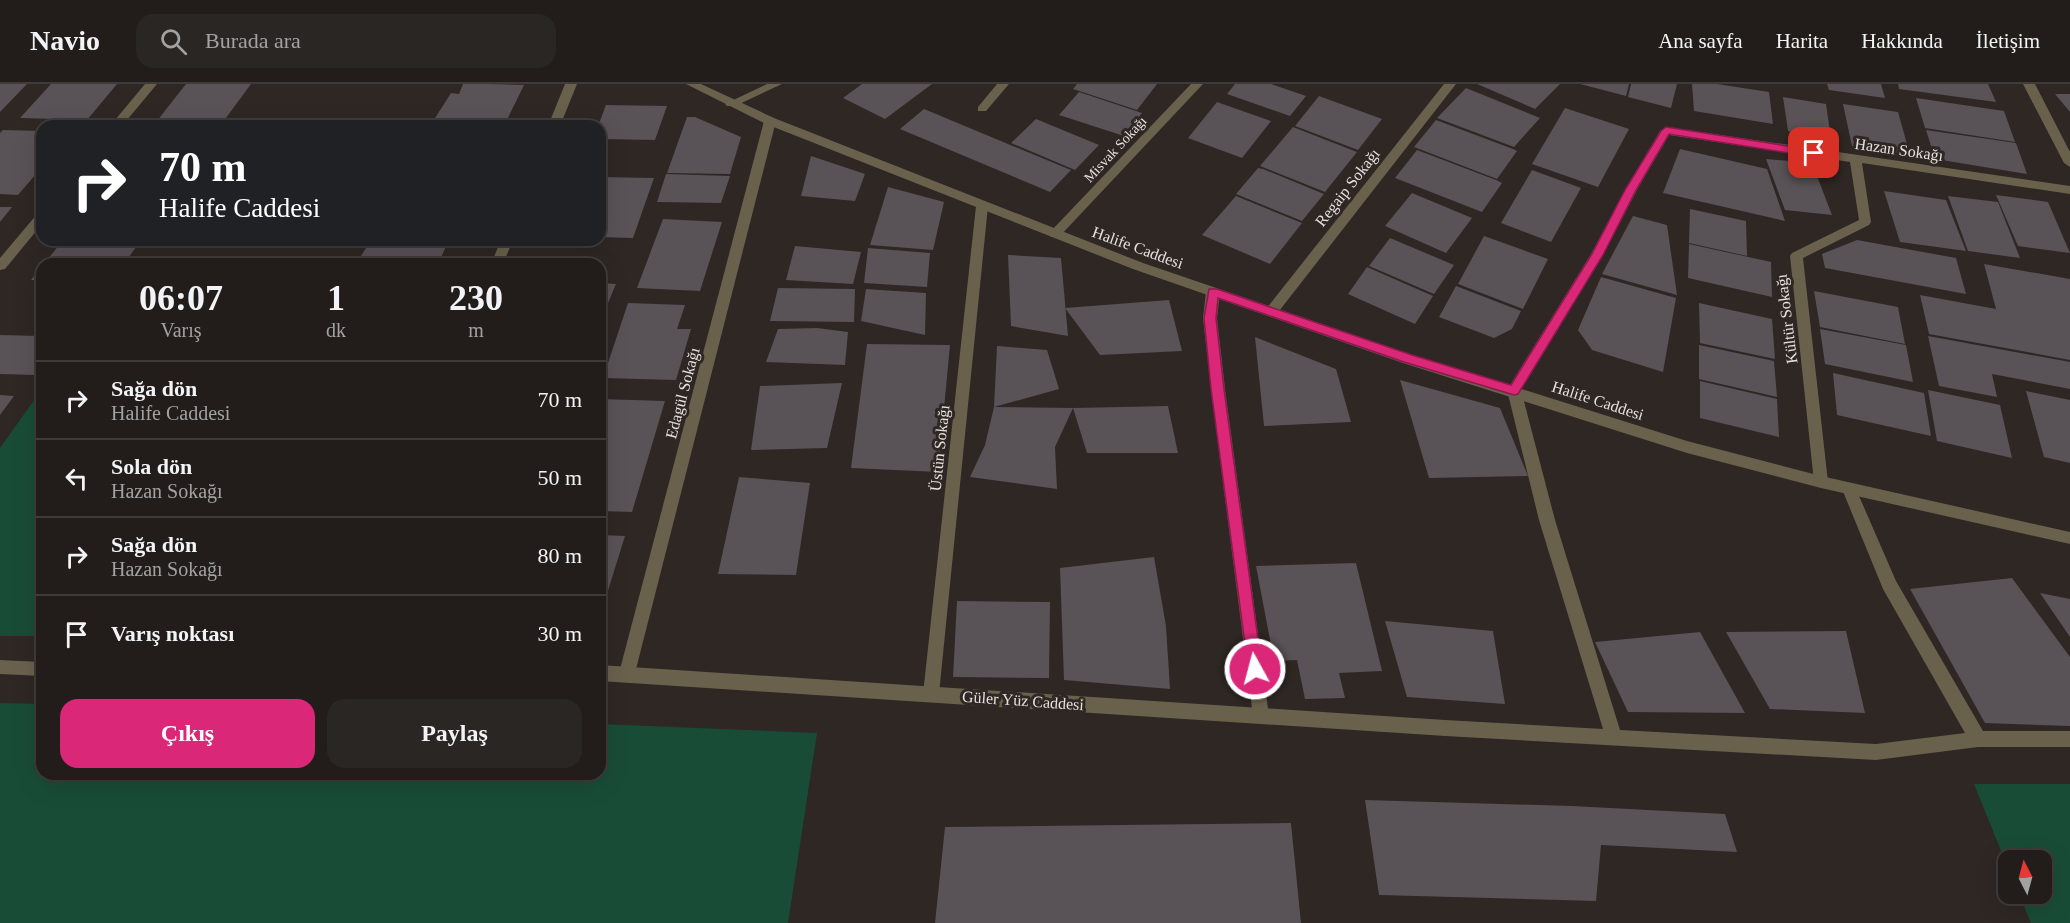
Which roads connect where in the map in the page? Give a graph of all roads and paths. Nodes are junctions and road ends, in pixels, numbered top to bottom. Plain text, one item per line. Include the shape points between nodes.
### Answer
1 (151, 84) edge
2 (571, 84) edge
3 (692, 84) edge
4 (776, 84) edge
5 (1003, 84) edge
6 (1197, 84) edge
7 (2029, 84) edge
8 (1444, 85) edge
9 (732, 104) junction
10 (982, 109) dead end
11 (121, 120) edge
12 (556, 120) edge
13 (770, 121) junction
14 (1856, 160) junction
15 (2070, 163) edge
16 (2070, 190) edge
17 (982, 207) junction
18 (36, 223) edge
19 (1055, 234) junction
20 (0, 266) edge
21 (1213, 292) junction
22 (1270, 312) junction
23 (1514, 390) junction
24 (1821, 482) junction
25 (1849, 489) junction
26 (2070, 538) edge
27 (0, 667) edge
28 (36, 669) edge
29 (606, 673) edge
30 (627, 673) junction
31 (931, 694) junction
32 (1261, 716) junction
33 (1614, 738) junction
34 (1978, 739) junction
35 (2070, 739) edge

1 - 11 street
2 - 12 street
3 - 9 street, Halife Caddesi
4 - 9 street
5 - 10 street
6 - 19 street, Misvak Sokağı
7 - 15 street
8 - 22 street, Regaip Sokağı
9 - 13 street, Halife Caddesi
13 - 17 street, Halife Caddesi
13 - 30 street, Edagül Sokağı
14 - 16 street, Hazan Sokağı
14 - 23 street, Hazan Sokağı via 1666,131 1597,255
14 - 24 street, Kültür Sokağı via 1865,222 1796,256
17 - 19 street, Halife Caddesi
17 - 31 street, Üstün Sokağı
18 - 20 street
19 - 21 street, Halife Caddesi
21 - 22 street, Halife Caddesi
21 - 32 street via 1210,318 1216,377
22 - 23 street, Halife Caddesi
23 - 24 street, Halife Caddesi via 1688,447
23 - 33 street via 1547,520
24 - 25 street, Halife Caddesi
25 - 26 street, Halife Caddesi
25 - 34 street via 1889,584
27 - 28 street
29 - 30 street, Güler Yüz Caddesi
30 - 31 street, Güler Yüz Caddesi
31 - 32 street, Güler Yüz Caddesi
32 - 33 street, Güler Yüz Caddesi
33 - 34 street, Güler Yüz Caddesi via 1876,752
34 - 35 street, Güler Yüz Caddesi

